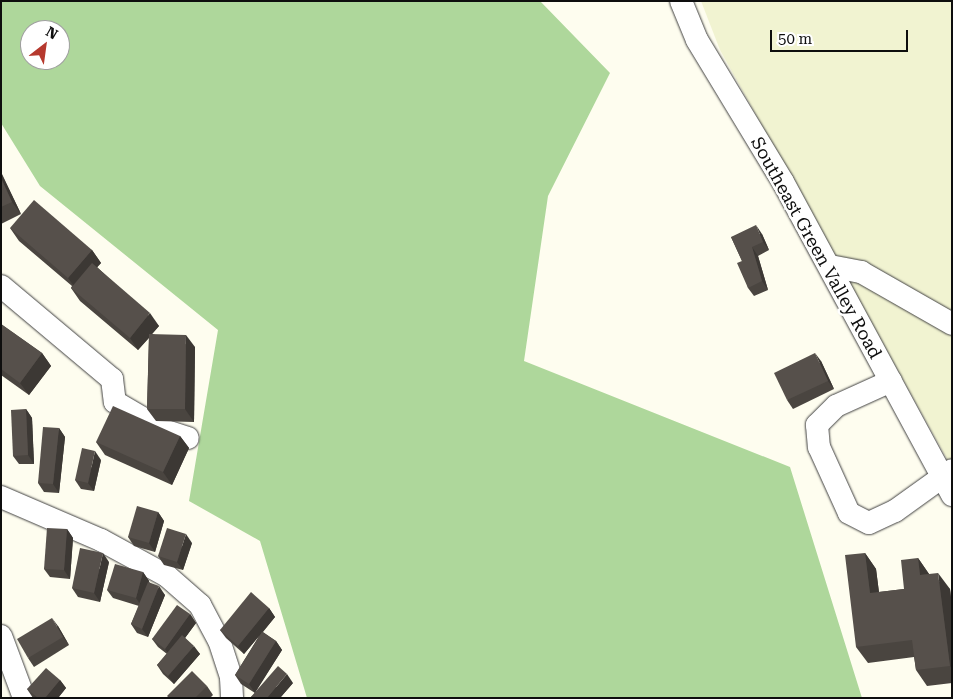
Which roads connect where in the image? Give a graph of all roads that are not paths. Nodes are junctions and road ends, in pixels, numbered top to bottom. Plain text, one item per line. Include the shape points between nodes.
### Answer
1 (680, 1) edge
2 (830, 266) junction
3 (1, 286) edge
4 (952, 324) edge
5 (891, 381) junction
6 (188, 438) dead end
7 (948, 480) edge
8 (1, 498) edge
9 (1, 636) edge
10 (24, 698) edge
11 (232, 698) edge

1 - 2 street, Southeast Green Valley Road via 715,72
2 - 4 street via 861,272
2 - 5 street, Southeast Green Valley Road
3 - 6 street via 112,379 115,402 163,430
5 - 7 street, Southeast Green Valley Road
5 - 7 street via 836,406 817,425 819,447 849,513 870,523
8 - 11 street via 101,540 167,576 200,605 232,678
9 - 10 street

